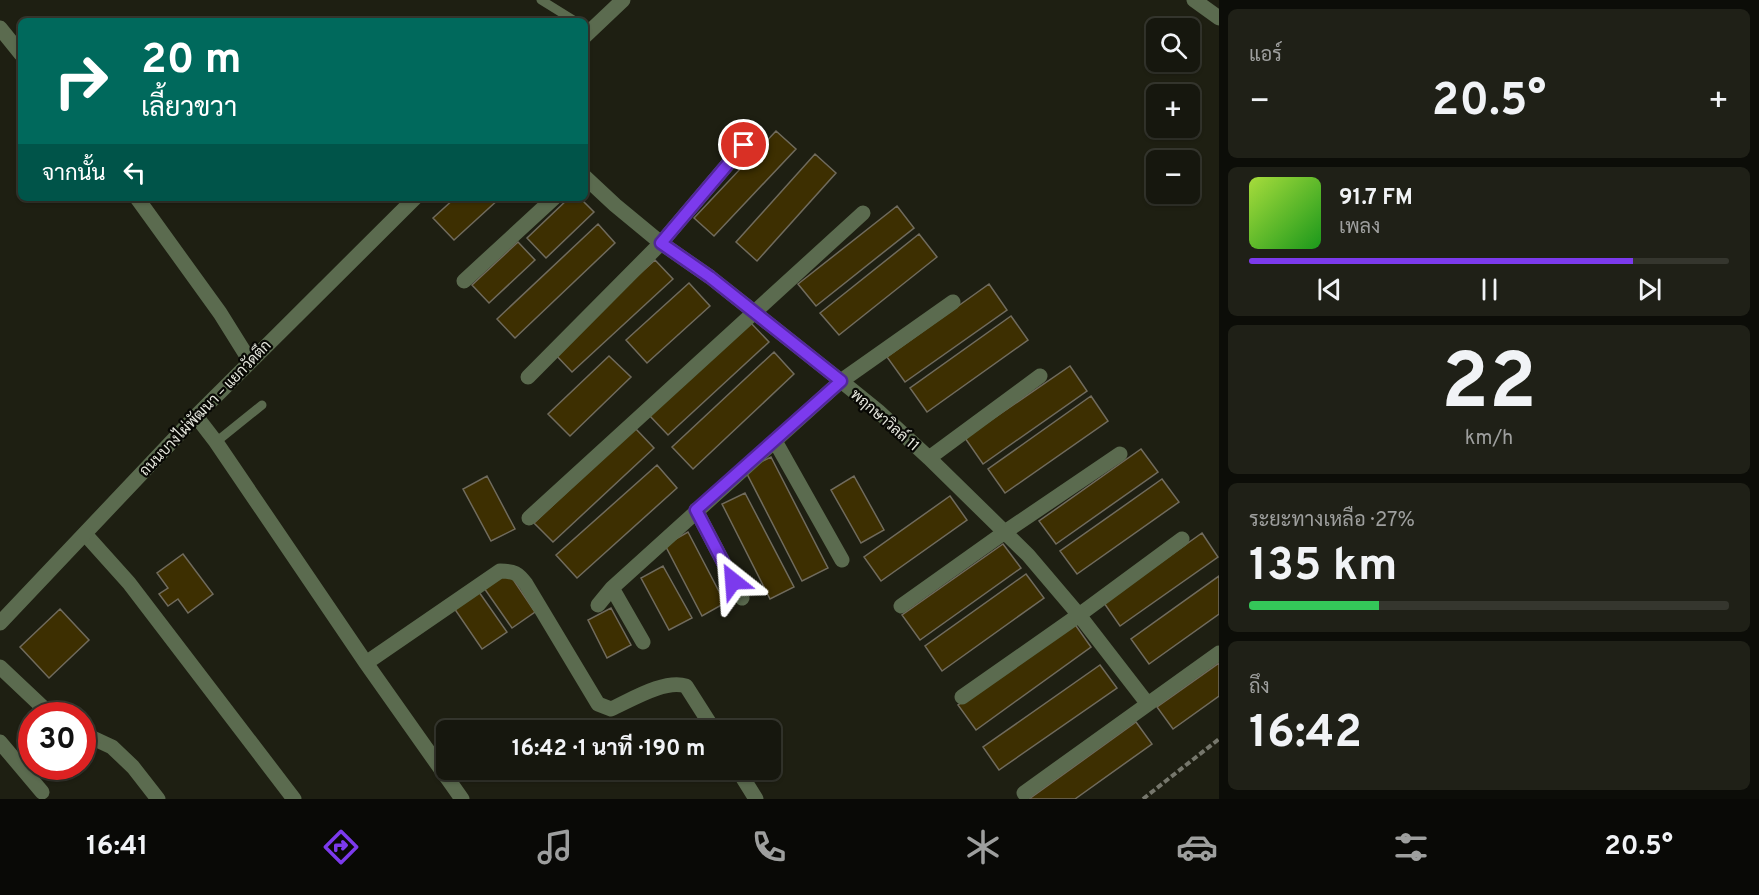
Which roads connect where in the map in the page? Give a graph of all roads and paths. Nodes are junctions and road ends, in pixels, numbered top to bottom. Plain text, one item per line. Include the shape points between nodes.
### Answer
1 (541, 0) edge
2 (623, 0) edge
3 (1194, 0) edge
4 (570, 18) edge
5 (1219, 18) edge
6 (0, 28) edge
7 (588, 30) edge
8 (18, 50) edge
9 (744, 145) dead end
10 (588, 180) edge
11 (138, 201) edge
12 (412, 201) edge
13 (551, 201) edge
14 (863, 213) dead end
15 (661, 243) junction
16 (464, 281) dead end
17 (953, 302) dead end
18 (754, 312) junction
19 (250, 362) junction
20 (1040, 376) dead end
21 (528, 377) dead end
22 (841, 381) junction
23 (262, 405) dead end
24 (196, 416) junction
25 (775, 441) junction
26 (216, 442) junction
27 (1120, 454) dead end
28 (929, 458) junction
29 (696, 510) junction
30 (529, 518) dead end
31 (1005, 532) junction
32 (85, 534) junction
33 (1182, 539) dead end
34 (842, 560) dead end
35 (612, 588) junction
36 (742, 598) dead end
37 (598, 605) dead end
38 (901, 606) dead end
39 (1079, 615) junction
40 (0, 623) edge
41 (643, 642) dead end
42 (1219, 652) edge
43 (366, 663) junction
44 (0, 667) edge
45 (962, 697) dead end
46 (37, 702) edge
47 (1146, 703) junction
48 (708, 720) edge
49 (1219, 739) edge
50 (96, 740) edge
51 (0, 742) edge
52 (744, 780) edge
53 (42, 792) dead end
54 (1024, 793) dead end
55 (158, 799) edge
56 (294, 799) edge
57 (462, 799) edge
58 (756, 799) edge
59 (1143, 799) edge

1 - 4 lane
2 - 7 street
3 - 5 street
6 - 8 street
9 - 15 street
10 - 15 street, พฤกษาวิลล์ 11
11 - 19 street via 220,313
12 - 19 street, ถนนบางไผ่พัฒนา – แยกวัดตึก
13 - 16 street
14 - 18 street
15 - 18 street, พฤกษาวิลล์ 11
15 - 21 street
17 - 22 street
18 - 22 street, พฤกษาวิลล์ 11
18 - 30 street
19 - 24 street, ถนนบางไผ่พัฒนา – แยกวัดตึก
20 - 28 street
22 - 25 street
22 - 28 street, พฤกษาวิลล์ 11
23 - 26 lane
24 - 26 street
24 - 32 street, ถนนบางไผ่พัฒนา – แยกวัดตึก
25 - 29 street
25 - 34 street
26 - 43 street
27 - 31 street
28 - 31 street, พฤกษาวิลล์ 11
29 - 35 street
29 - 36 street
31 - 38 street
31 - 39 street, พฤกษาวิลล์ 11
32 - 40 street, ถนนบางไผ่พัฒนา – แยกวัดตึก
32 - 56 street via 129,583
33 - 39 street
35 - 37 street
35 - 41 street
39 - 45 street
39 - 47 street, พฤกษาวิลล์ 11
42 - 47 street
43 - 48 street via 500,571 511,571 526,584 598,704 610,709 665,685 678,684 686,686
43 - 57 street
44 - 46 street
47 - 54 street
49 - 59 path
50 - 55 street via 112,747 133,767
51 - 53 street
52 - 58 street

